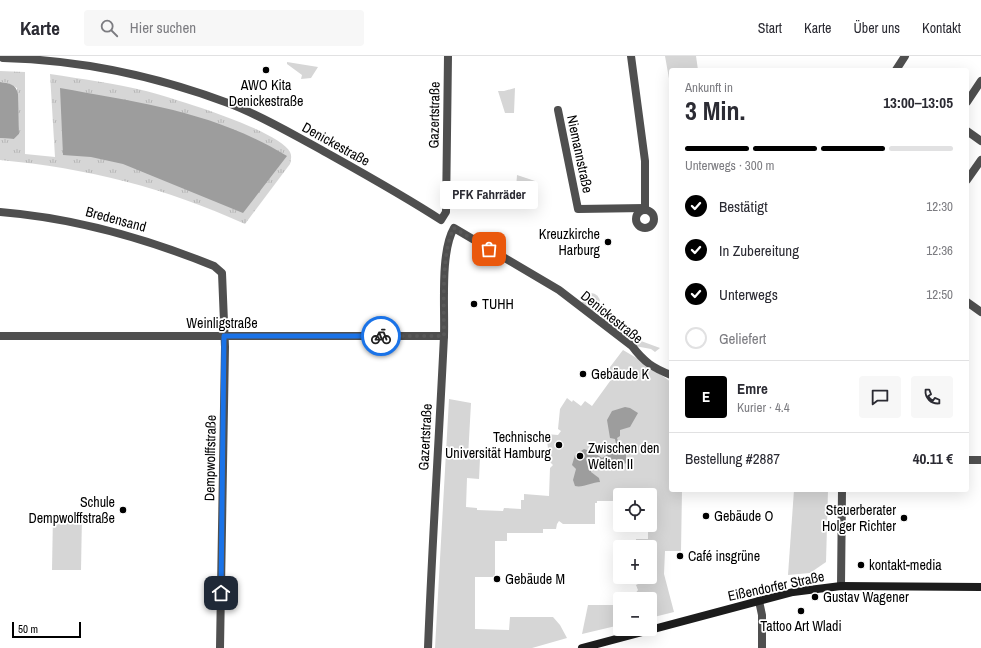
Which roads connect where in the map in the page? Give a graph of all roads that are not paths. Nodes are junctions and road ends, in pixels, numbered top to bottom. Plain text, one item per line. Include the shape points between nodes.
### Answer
1 (448, 56) edge
2 (631, 56) edge
3 (905, 56) edge
4 (3, 57) edge
5 (897, 68) edge
6 (981, 81) edge
7 (969, 99) edge
8 (558, 110) dead end
9 (969, 132) edge
10 (981, 141) edge
11 (981, 160) edge
12 (969, 177) edge
13 (0, 212) edge
14 (441, 220) joint
15 (454, 228) joint
16 (220, 270) joint
17 (969, 303) edge
18 (981, 312) edge
19 (0, 336) edge
20 (224, 336) junction
21 (444, 336) junction
22 (669, 374) edge
23 (969, 460) edge
24 (981, 460) edge
25 (842, 492) edge
26 (841, 586) junction
27 (981, 587) edge
28 (759, 601) junction
29 (220, 648) edge
30 (428, 648) edge
31 (582, 648) edge
32 (762, 648) edge

1 - 14 street, Gazertstraße via 446,212
2 - 8 street, Niemannstraße via 645,161 645,209 578,209
3 - 5 street
4 - 14 street, Denickestraße via 122,71 229,104 296,136
6 - 7 street
9 - 10 street
11 - 12 street
13 - 16 street, Bredensand via 77,222 135,237
15 - 21 street, Gazertstraße via 450,235 445,267
15 - 22 street, Denickestraße via 558,290 632,346 640,357 657,370
16 - 20 street, Dempwolffstraße via 224,278
17 - 18 street
19 - 20 street, Weinligstraße
20 - 21 street, Weinligstraße
20 - 29 street, Dempwolffstraße
21 - 30 street, Gazertstraße
23 - 24 street
25 - 26 street
26 - 27 main road, Eißendorfer Straße
26 - 28 main road, Eißendorfer Straße
28 - 31 main road, Eißendorfer Straße
28 - 32 street via 762,615

